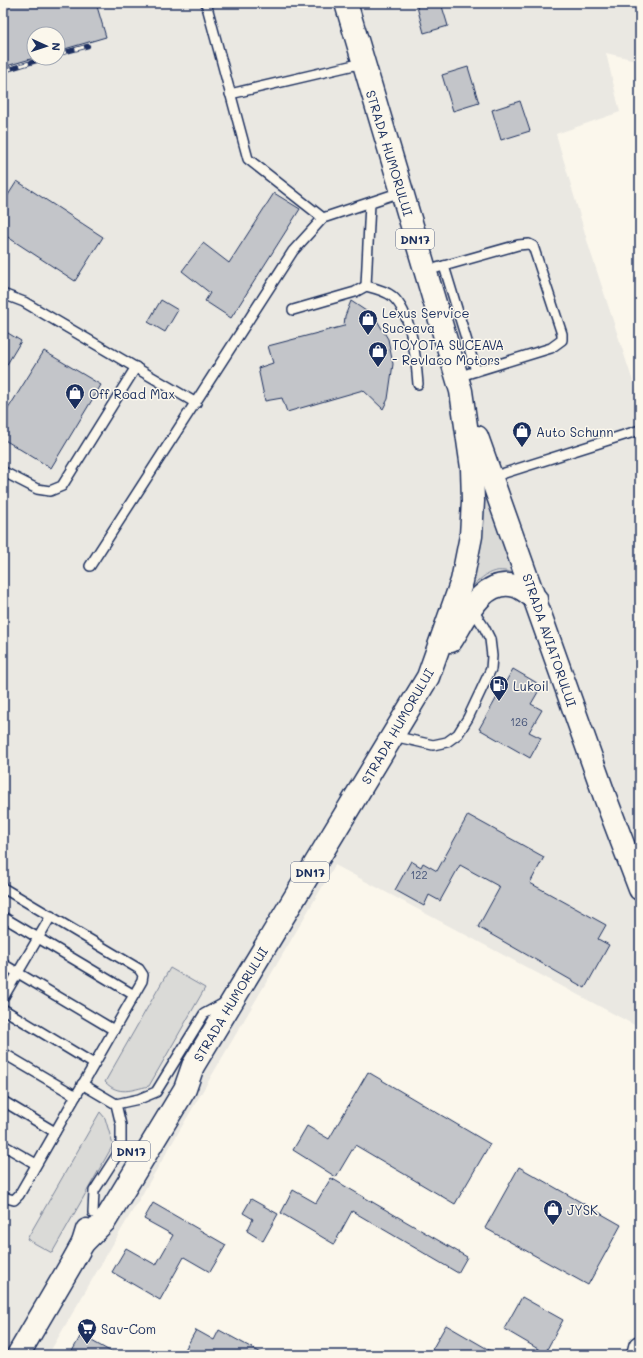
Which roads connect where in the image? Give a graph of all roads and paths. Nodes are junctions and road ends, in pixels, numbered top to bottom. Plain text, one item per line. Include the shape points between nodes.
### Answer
1 (206, 3) edge
2 (346, 3) edge
3 (363, 63) junction
4 (230, 94) junction
5 (401, 192) junction
6 (370, 203) junction
7 (323, 218) junction
8 (434, 269) junction
9 (366, 286) junction
10 (3, 294) edge
11 (293, 310) dead end
12 (136, 367) junction
13 (465, 380) junction
14 (418, 384) dead end
15 (196, 403) junction
16 (640, 430) edge
17 (4, 472) edge
18 (492, 477) junction
19 (90, 566) dead end
20 (536, 599) junction
21 (472, 609) junction
22 (428, 677) junction
23 (392, 736) junction
24 (3, 888) edge
25 (640, 889) edge
26 (51, 916) junction
27 (3, 917) edge
28 (38, 938) junction
29 (3, 964) edge
30 (18, 973) junction
31 (134, 995) junction
32 (3, 998) edge
33 (234, 998) junction
34 (3, 1009) edge
35 (114, 1030) junction
36 (3, 1053) edge
37 (94, 1064) junction
38 (192, 1066) junction
39 (82, 1084) junction
40 (76, 1096) junction
41 (3, 1101) edge
42 (116, 1104) junction
43 (55, 1132) junction
44 (3, 1145) edge
45 (36, 1164) junction
46 (3, 1197) edge
47 (93, 1213) junction
48 (83, 1243) junction
49 (640, 1347) edge
50 (18, 1355) edge
51 (638, 1355) edge

1 - 4 lane
2 - 3 main road, STRADA HUMORULUI / DN17
3 - 4 lane
3 - 5 main road, STRADA HUMORULUI / DN17
4 - 7 lane via 248,159
5 - 6 lane
5 - 8 main road, STRADA HUMORULUI / DN17
6 - 7 lane
6 - 9 lane
7 - 15 lane via 293,251
8 - 13 main road, STRADA HUMORULUI / DN17
8 - 13 lane via 518,245 533,246 562,334 562,340 551,348
9 - 11 lane via 355,292
9 - 14 lane via 392,296 406,318 415,350
10 - 12 lane via 24,302
12 - 15 lane
12 - 17 lane via 62,486 50,491 37,488
13 - 18 main road, STRADA AVIATORULUI
13 - 22 main road, STRADA HUMORULUI / DN17 via 472,474 471,536 462,581
15 - 19 lane
16 - 18 lane
18 - 20 main road, STRADA AVIATORULUI
20 - 21 main road via 515,586 497,585 483,594
20 - 25 main road, STRADA AVIATORULUI via 604,797
21 - 22 main road
21 - 23 lane via 490,639 491,669 458,734 447,742 433,745
22 - 23 main road, STRADA HUMORULUI / DN17
23 - 33 main road, STRADA HUMORULUI / DN17
24 - 26 lane
26 - 28 lane
26 - 31 lane via 139,969 143,975 142,981
27 - 28 lane
28 - 30 lane
28 - 31 lane
29 - 30 lane
30 - 32 lane
30 - 35 lane
31 - 35 lane
33 - 38 main road, STRADA HUMORULUI / DN17
33 - 42 lane via 204,1014 156,1092
34 - 37 lane
35 - 37 lane
36 - 40 lane
37 - 39 lane
38 - 47 main road, STRADA HUMORULUI / DN17 via 170,1087
38 - 48 main road, STRADA HUMORULUI / DN17 via 185,1089 105,1221
39 - 40 lane
39 - 42 lane
40 - 43 lane
41 - 43 lane
42 - 47 lane via 121,1125 121,1144 117,1156 94,1191
43 - 45 lane
44 - 45 lane
45 - 46 lane via 14,1200
47 - 48 main road, STRADA HUMORULUI / DN17
48 - 50 main road, STRADA HUMORULUI / DN17
49 - 51 main road

